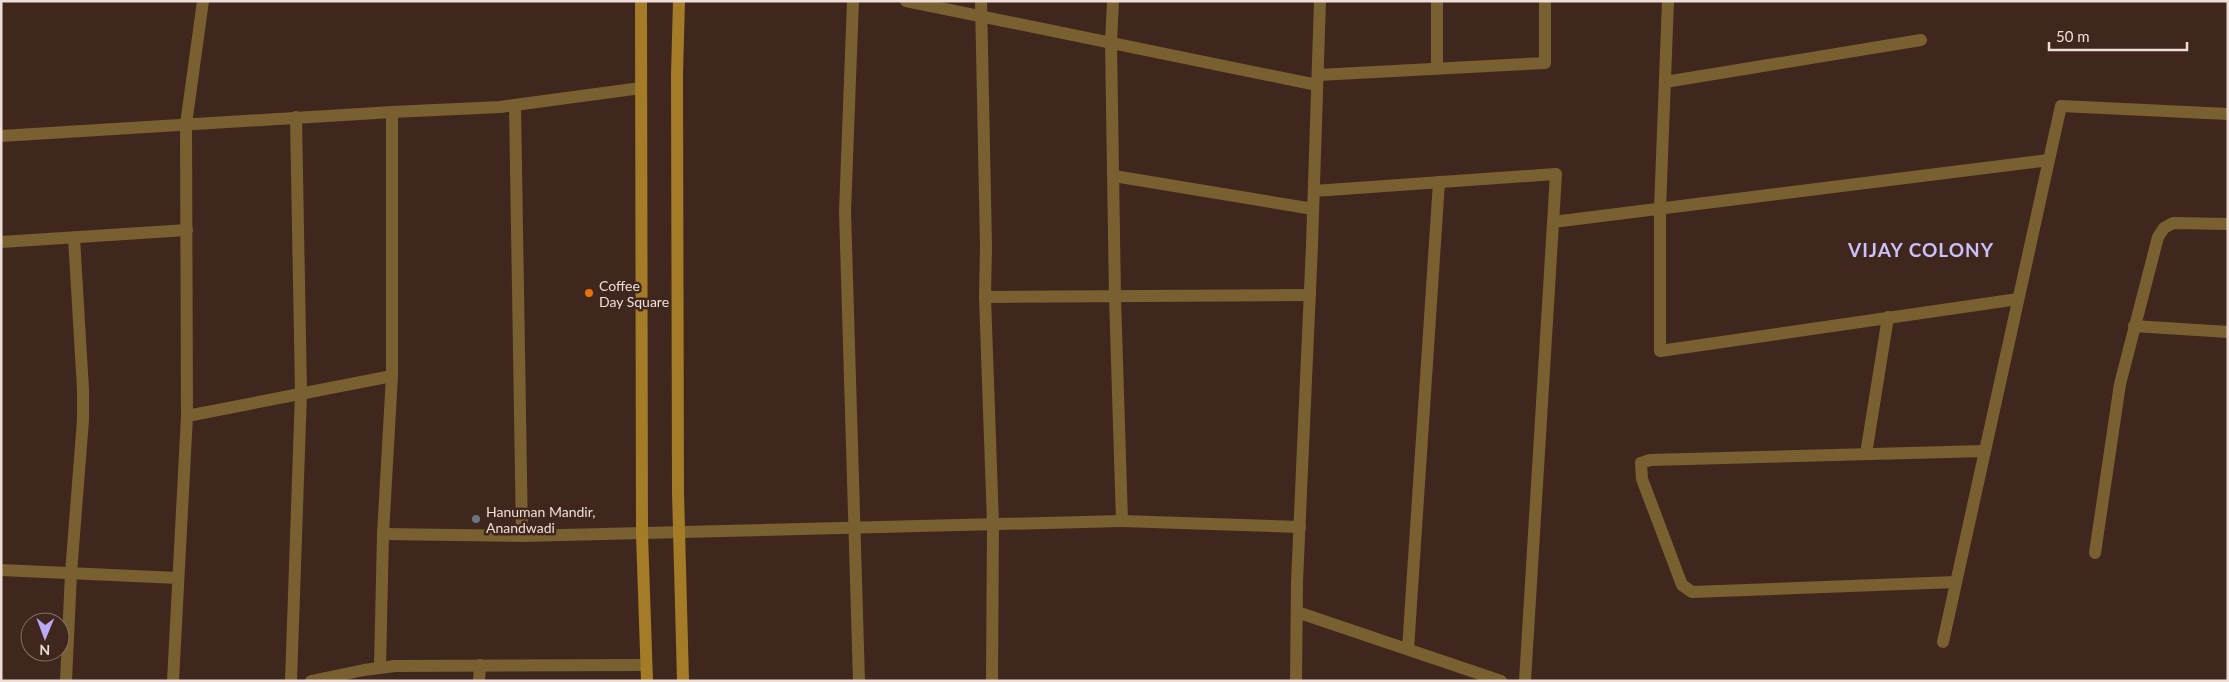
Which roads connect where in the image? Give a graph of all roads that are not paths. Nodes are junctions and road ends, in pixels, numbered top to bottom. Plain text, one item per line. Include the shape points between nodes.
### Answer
1 (203, 1) edge
2 (641, 1) edge
3 (679, 1) edge
4 (853, 1) edge
5 (906, 1) edge
6 (981, 1) edge
7 (1113, 1) edge
8 (1320, 1) edge
9 (1438, 1) edge
10 (1545, 1) edge
11 (1668, 1) edge
12 (981, 16) junction
13 (1921, 40) dead end
14 (1111, 43) junction
15 (1437, 68) junction
16 (1318, 80) junction
17 (1665, 82) junction
18 (641, 88) junction
19 (515, 105) junction
20 (392, 112) junction
21 (2228, 114) edge
22 (296, 118) junction
23 (186, 124) junction
24 (1, 136) edge
25 (2049, 160) junction
26 (1114, 176) junction
27 (1439, 182) junction
28 (1314, 191) junction
29 (1314, 209) junction
30 (1660, 209) junction
31 (1553, 222) junction
32 (2228, 224) edge
33 (187, 230) junction
34 (74, 238) junction
35 (1, 242) edge
36 (1310, 295) junction
37 (985, 296) junction
38 (1115, 297) junction
39 (2018, 299) junction
40 (1888, 318) junction
41 (2134, 326) junction
42 (2228, 332) edge
43 (392, 376) junction
44 (301, 394) junction
45 (187, 416) junction
46 (1984, 452) junction
47 (1866, 454) junction
48 (1122, 521) junction
49 (993, 524) junction
50 (1300, 527) junction
51 (854, 528) junction
52 (678, 533) junction
53 (383, 534) junction
54 (642, 534) junction
55 (522, 536) junction
56 (2095, 553) dead end
57 (1, 570) edge
58 (71, 573) junction
59 (178, 578) junction
60 (1956, 582) junction
61 (1297, 612) junction
62 (1943, 642) dead end
63 (1408, 649) junction
64 (480, 665) junction
65 (646, 666) junction
66 (380, 667) junction
67 (66, 681) edge
68 (172, 681) edge
69 (291, 681) edge
70 (312, 681) edge
71 (479, 681) edge
72 (647, 681) edge
73 (682, 681) edge
74 (859, 681) edge
75 (992, 681) edge
76 (1296, 681) edge
77 (1501, 681) edge
78 (1525, 681) edge

1 - 23 street
2 - 18 main road
3 - 52 main road via 676,74
4 - 51 street via 845,211
5 - 12 street
6 - 12 street
7 - 14 street
8 - 16 street
9 - 15 street
10 - 15 street via 1545,63
11 - 17 street
12 - 14 street
12 - 37 street
13 - 17 street
14 - 16 street
14 - 26 street
15 - 16 street
16 - 28 street
17 - 30 street
18 - 19 street
18 - 54 main road
19 - 20 street
19 - 55 street
20 - 22 street
20 - 43 street
21 - 25 street via 2061,106
22 - 23 street
22 - 44 street
23 - 24 street
23 - 33 street
25 - 30 street
25 - 39 street
26 - 29 street
26 - 38 street
27 - 28 street
27 - 31 street via 1556,174
27 - 63 street
28 - 29 street
29 - 36 street
30 - 31 street
30 - 40 street via 1660,351
31 - 78 street
32 - 41 street via 2182,222 2164,228 2154,250
33 - 34 street
33 - 45 street
34 - 35 street
34 - 58 street via 84,404
36 - 38 street
36 - 50 street
37 - 38 street
37 - 49 street
38 - 48 street
39 - 40 street
39 - 46 street
40 - 47 street
41 - 42 street
41 - 56 street via 2120,384
43 - 44 street
43 - 53 street
44 - 45 street
44 - 69 street
45 - 59 street
46 - 47 street
46 - 60 street
47 - 60 street via 1650,460 1641,463 1640,470 1682,585 1692,592
48 - 49 street
48 - 50 street
49 - 51 street
49 - 75 street
50 - 61 street
51 - 52 street
51 - 74 street
52 - 54 street
52 - 73 main road
53 - 55 street
53 - 66 street
54 - 55 street
54 - 65 main road
57 - 58 street
58 - 59 street
58 - 67 street
59 - 68 street
60 - 62 street
61 - 63 street
61 - 76 street
63 - 77 street
64 - 65 street
64 - 66 street
64 - 71 street
65 - 72 main road
66 - 70 street

